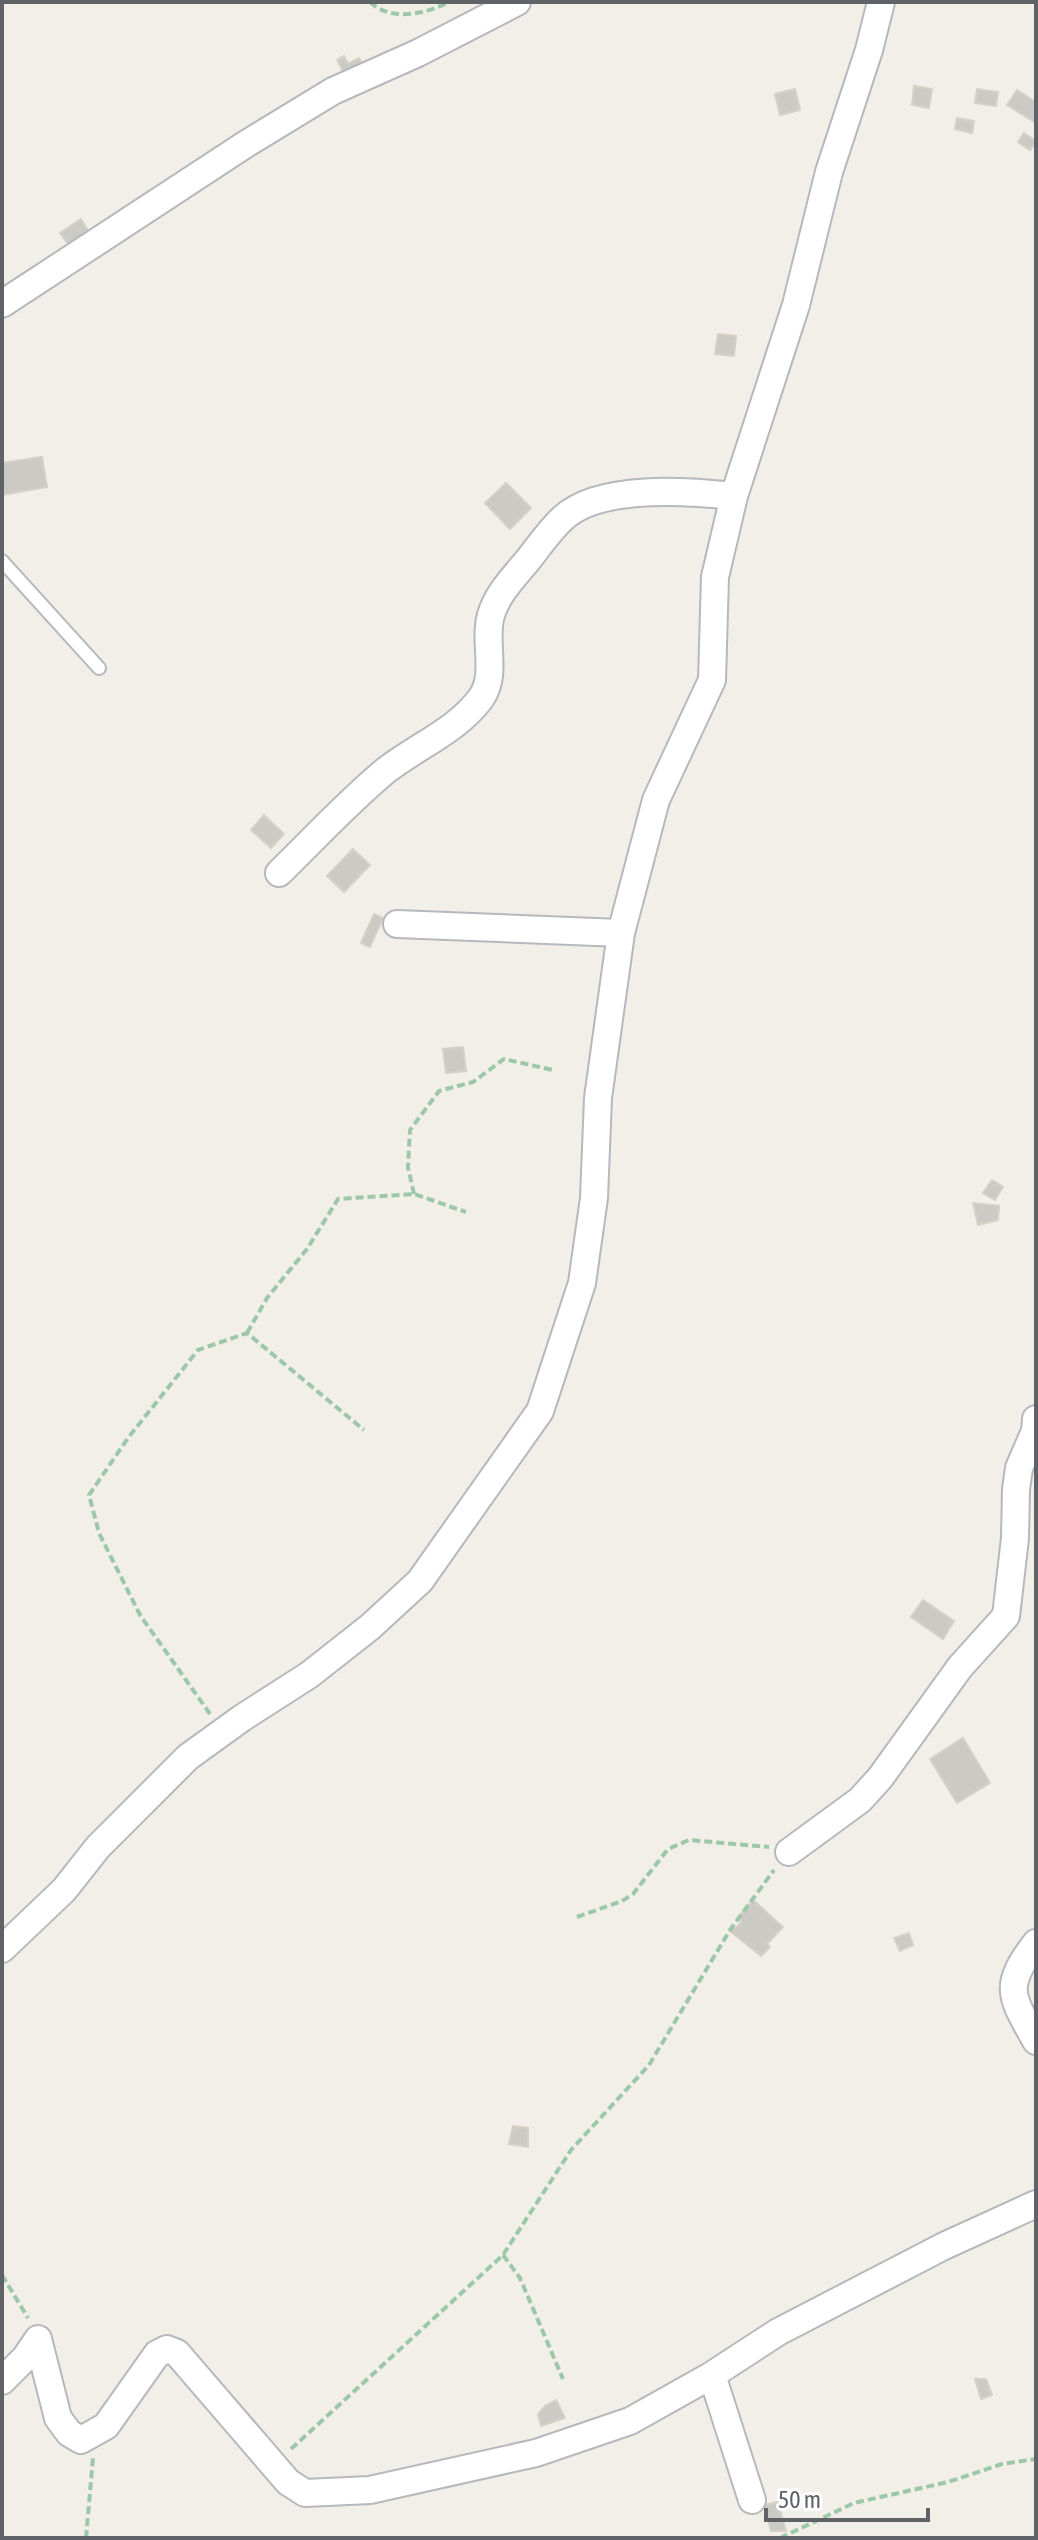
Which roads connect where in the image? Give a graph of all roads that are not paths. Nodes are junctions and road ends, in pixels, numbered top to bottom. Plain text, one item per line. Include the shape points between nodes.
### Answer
1 (517, 2) edge
2 (881, 2) edge
3 (2, 304) edge
4 (734, 496) junction
5 (2, 561) edge
6 (99, 668) dead end
7 (279, 873) dead end
8 (397, 924) dead end
9 (621, 933) junction
10 (1036, 1419) edge
11 (1026, 1505) edge
12 (789, 1852) road end
13 (1036, 1943) edge
14 (2, 1949) edge
15 (1036, 2041) edge
16 (1036, 2204) edge
17 (712, 2375) junction
18 (2, 2381) edge
19 (752, 2500) dead end

1 - 3 street via 333,91
2 - 4 street via 829,172 796,305
4 - 7 street via 686,491 614,497 563,517 498,599 488,633 490,672 481,698 447,729 385,771
4 - 9 street via 715,577 712,680 656,800
5 - 6 lane
8 - 9 street
9 - 14 street via 598,1098 594,1198 582,1283 540,1411 420,1581 309,1675 188,1757
10 - 11 street via 1016,1489
11 - 12 street via 1006,1616 935,1699 860,1800
13 - 15 street via 1017,1971 1013,1992
16 - 17 street via 778,2332
17 - 18 street via 630,2421 536,2453 370,2490 305,2493 288,2482 177,2353 167,2349 157,2354 106,2426 81,2440 58,2418 38,2339
17 - 19 street

